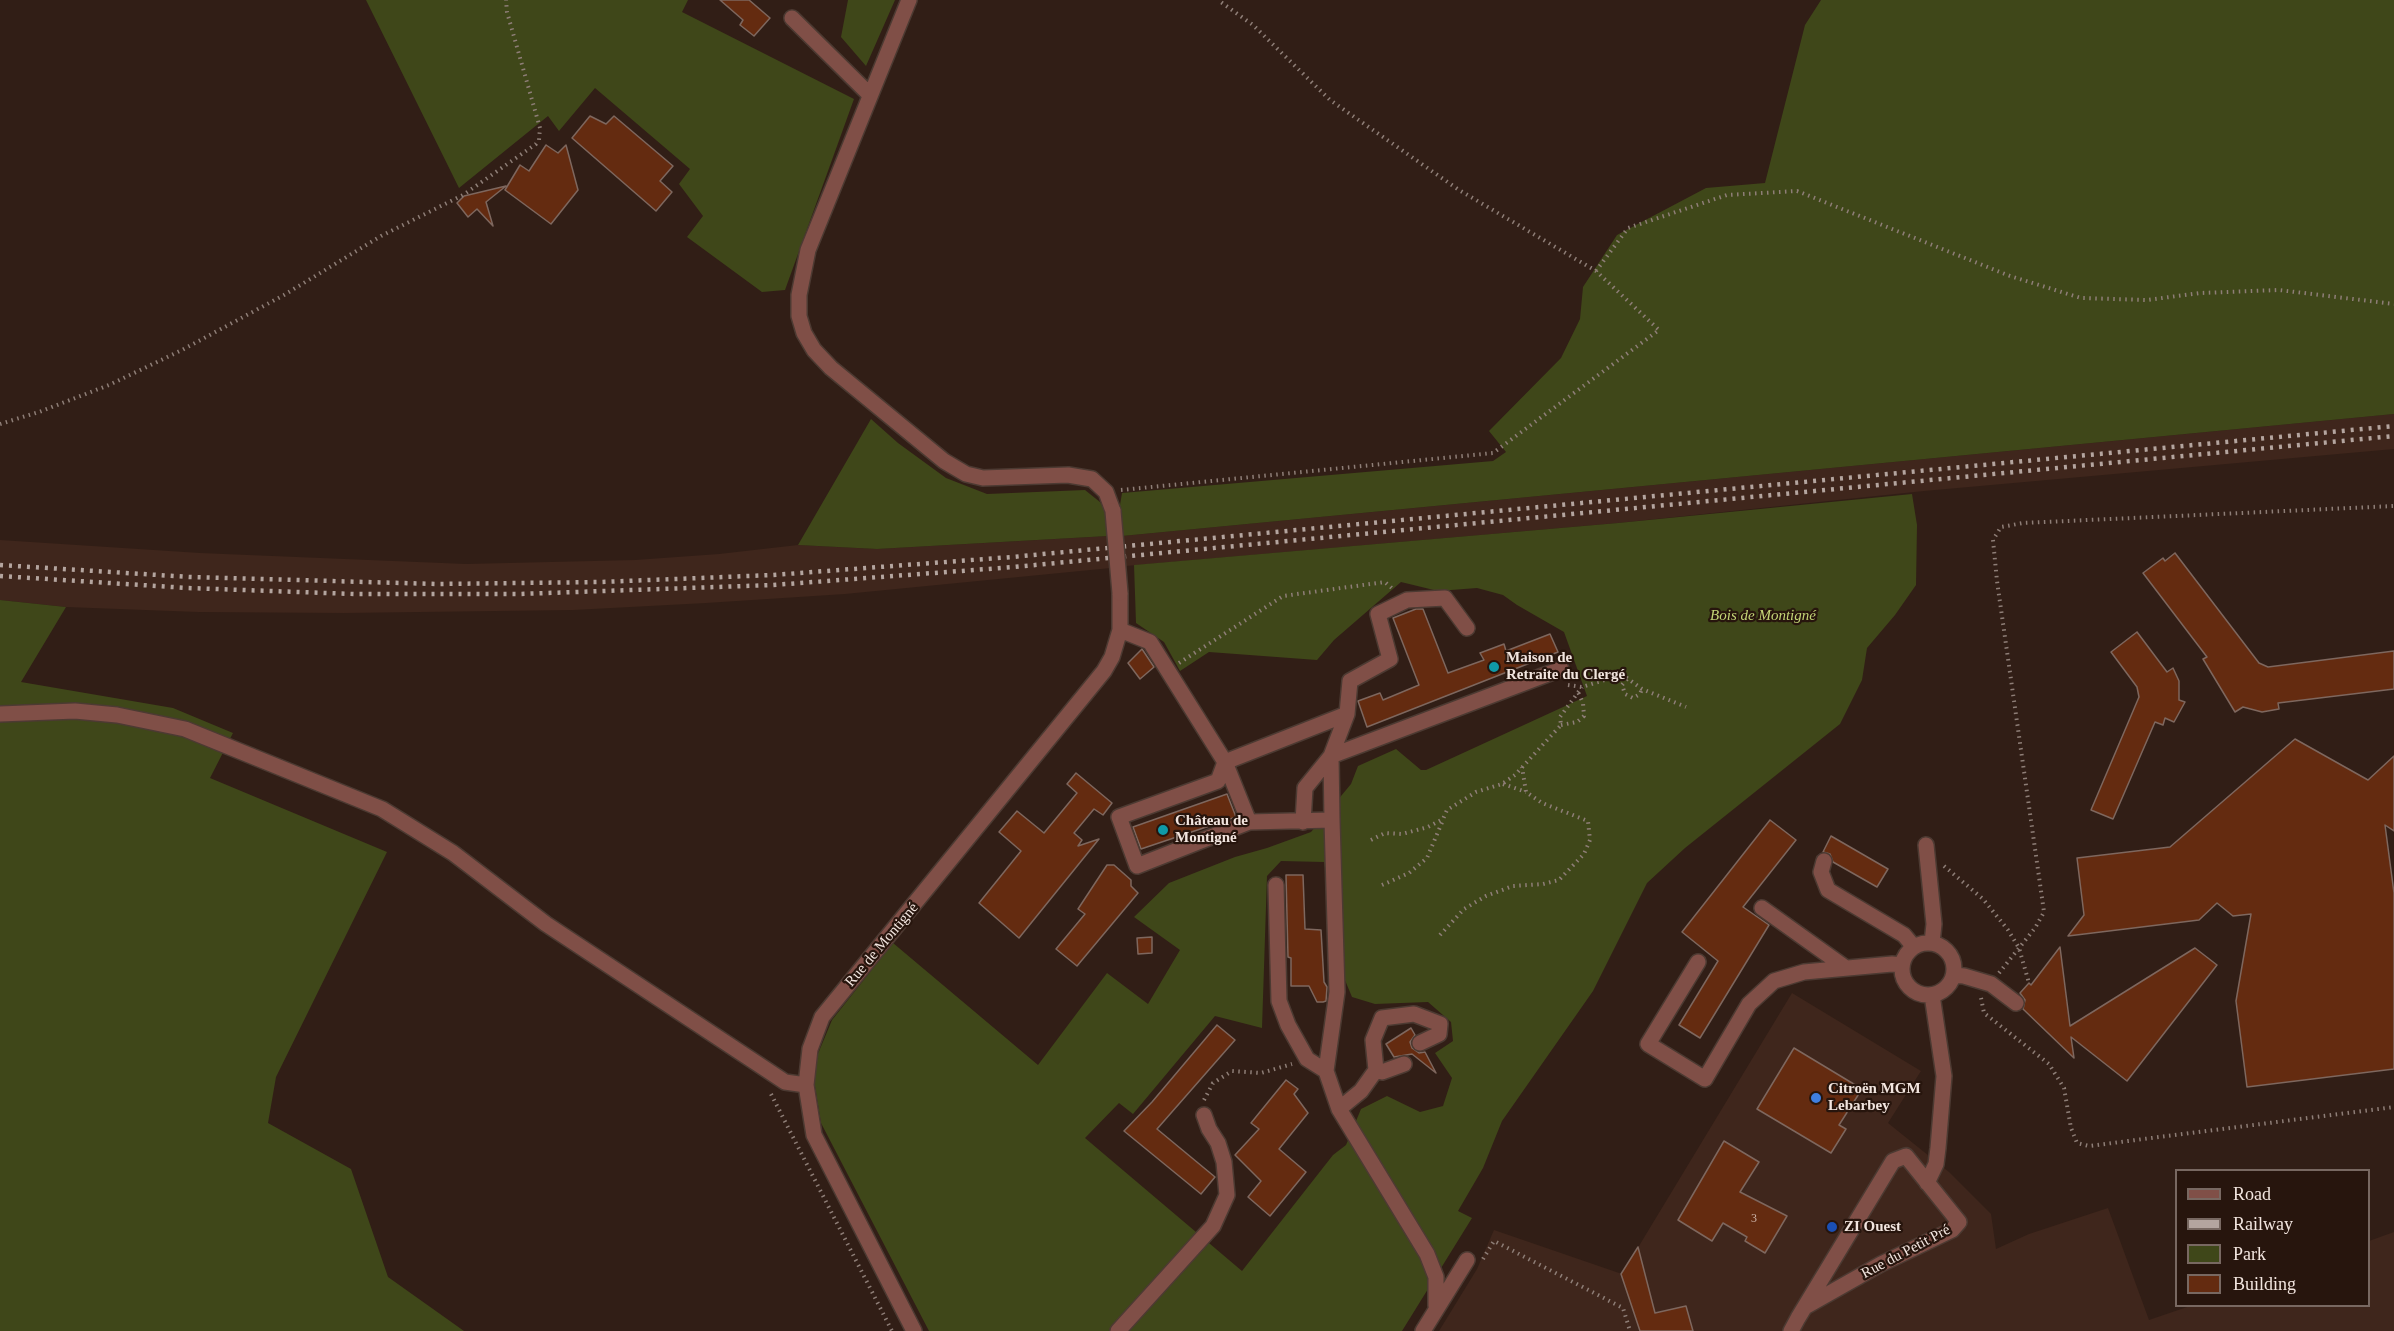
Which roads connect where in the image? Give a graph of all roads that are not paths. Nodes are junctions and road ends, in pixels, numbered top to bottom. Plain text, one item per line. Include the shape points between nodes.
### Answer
1 (909, 0) edge
2 (792, 18) dead end
3 (870, 95) junction
4 (1467, 628) dead end
5 (1120, 630) junction
6 (1561, 669) dead end
7 (0, 714) edge
8 (1347, 714) junction
9 (1331, 756) junction
10 (1225, 762) junction
11 (1332, 820) junction
12 (1250, 822) junction
13 (1303, 822) junction
14 (1927, 853) road end
15 (1824, 861) dead end
16 (1276, 885) dead end
17 (1762, 908) dead end
18 (1932, 943) junction
19 (1914, 947) junction
20 (1698, 962) dead end
21 (1902, 965) junction
22 (1846, 968) junction
23 (1954, 975) junction
24 (1932, 995) junction
25 (2016, 1003) dead end
26 (1420, 1043) dead end
27 (1404, 1064) dead end
28 (1376, 1070) junction
29 (1326, 1071) junction
30 (806, 1085) junction
31 (1339, 1109) junction
32 (1204, 1115) road end
33 (1928, 1183) junction
34 (1467, 1260) road end
35 (1436, 1306) junction
36 (1805, 1307) junction
37 (914, 1331) edge
38 (1118, 1331) edge
39 (1423, 1331) edge
40 (1791, 1331) edge

1 - 3 street
2 - 3 street
3 - 5 street, Rue de Montigné, bridge via 808,250 799,316 804,333 831,368 944,461 966,474 983,478 1082,476 1101,485 1113,511
4 - 8 street via 1445,598 1407,600 1378,614 1390,659 1350,681
5 - 10 street via 1150,642
5 - 30 street, Rue de Montigné via 1104,671 822,1017 810,1049
6 - 9 street
7 - 30 street via 75,711 185,729 382,809 453,853 546,924 785,1082
8 - 9 street
8 - 10 street
9 - 11 street
9 - 13 street via 1305,788
10 - 12 street
10 - 12 street via 1218,781 1119,817 1137,866
11 - 13 street
11 - 29 street via 1337,992
12 - 13 street
14 - 18 street via 1934,924
15 - 19 street via 1821,872 1828,890 1904,935
16 - 29 street via 1279,1001 1307,1059
17 - 22 street
18 - 19 street
18 - 23 street via 1947,951 1955,966
19 - 21 street
20 - 22 street via 1648,1044 1705,1079 1749,1004 1774,981 1804,972
21 - 22 street
21 - 24 street via 1910,988
23 - 24 street via 1950,985
23 - 25 street via 1991,984
24 - 33 street via 1944,1076 1936,1164
26 - 28 street via 1440,1034 1440,1024 1414,1014 1382,1018 1373,1040
27 - 28 street via 1382,1072
28 - 31 street via 1361,1091
29 - 31 street
30 - 37 street, Rue de Montigné via 814,1135
31 - 35 street via 1427,1254 1436,1277
32 - 38 street via 1224,1162 1227,1195 1213,1226
33 - 36 street, Rue du Petit Pré via 1906,1156 1893,1161
33 - 36 street, Rue du Petit Pré via 1959,1222 1952,1230
34 - 35 street
35 - 39 street
36 - 40 street, Rue du Petit Pré

